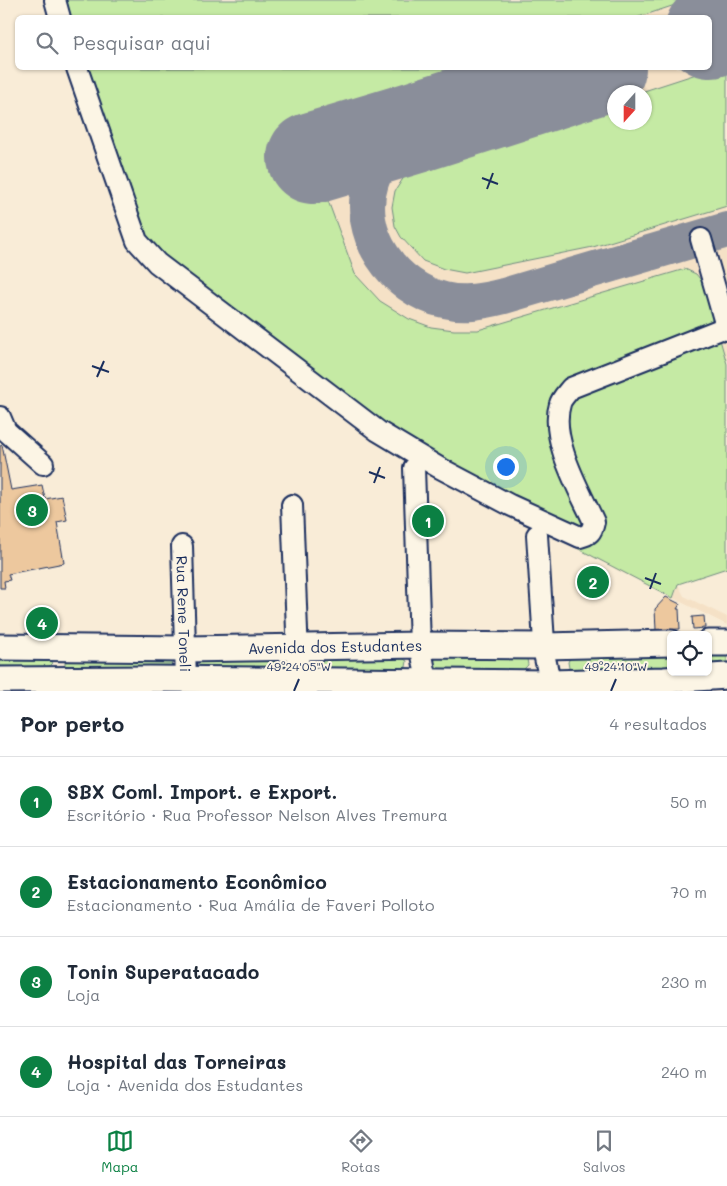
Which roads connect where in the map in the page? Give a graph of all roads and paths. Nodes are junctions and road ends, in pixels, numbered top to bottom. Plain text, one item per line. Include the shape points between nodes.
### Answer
1 (54, 0) edge
2 (59, 15) edge
3 (78, 70) edge
4 (701, 239) dead end
5 (727, 328) edge
6 (0, 417) edge
7 (44, 464) dead end
8 (414, 468) dead end
9 (292, 505) dead end
10 (537, 535) dead end
11 (182, 546) dead end
12 (667, 643) edge
13 (712, 643) edge
14 (727, 643) edge
15 (420, 645) junction
16 (0, 646) edge
17 (545, 646) junction
18 (58, 647) junction
19 (298, 647) junction
20 (185, 649) junction
21 (727, 676) edge
22 (0, 680) edge
23 (186, 680) junction
24 (68, 681) junction
25 (299, 681) junction
26 (149, 685) edge
27 (428, 686) edge
28 (551, 687) edge
29 (105, 691) edge

1 - 2 street
3 - 5 street via 137,241 157,263 378,431 510,505 580,537 588,535 594,522 562,449 557,422 560,403 571,388
4 - 5 street
6 - 7 street via 6,431
8 - 15 street
9 - 19 street
10 - 17 street
11 - 20 street, Rua Rene Toneli
12 - 17 main road, Avenida dos Estudantes
13 - 14 main road
15 - 17 main road, Avenida dos Estudantes
15 - 19 main road, Avenida dos Estudantes
15 - 27 street
16 - 18 main road, Avenida dos Estudantes
17 - 28 street
18 - 20 main road, Avenida dos Estudantes
18 - 24 main road
19 - 20 main road, Avenida dos Estudantes
19 - 25 street
20 - 23 street, Rua Rene Toneli
21 - 28 main road
22 - 24 main road
23 - 25 main road
23 - 26 main road
24 - 26 main road
24 - 29 main road
25 - 27 main road
27 - 28 main road

